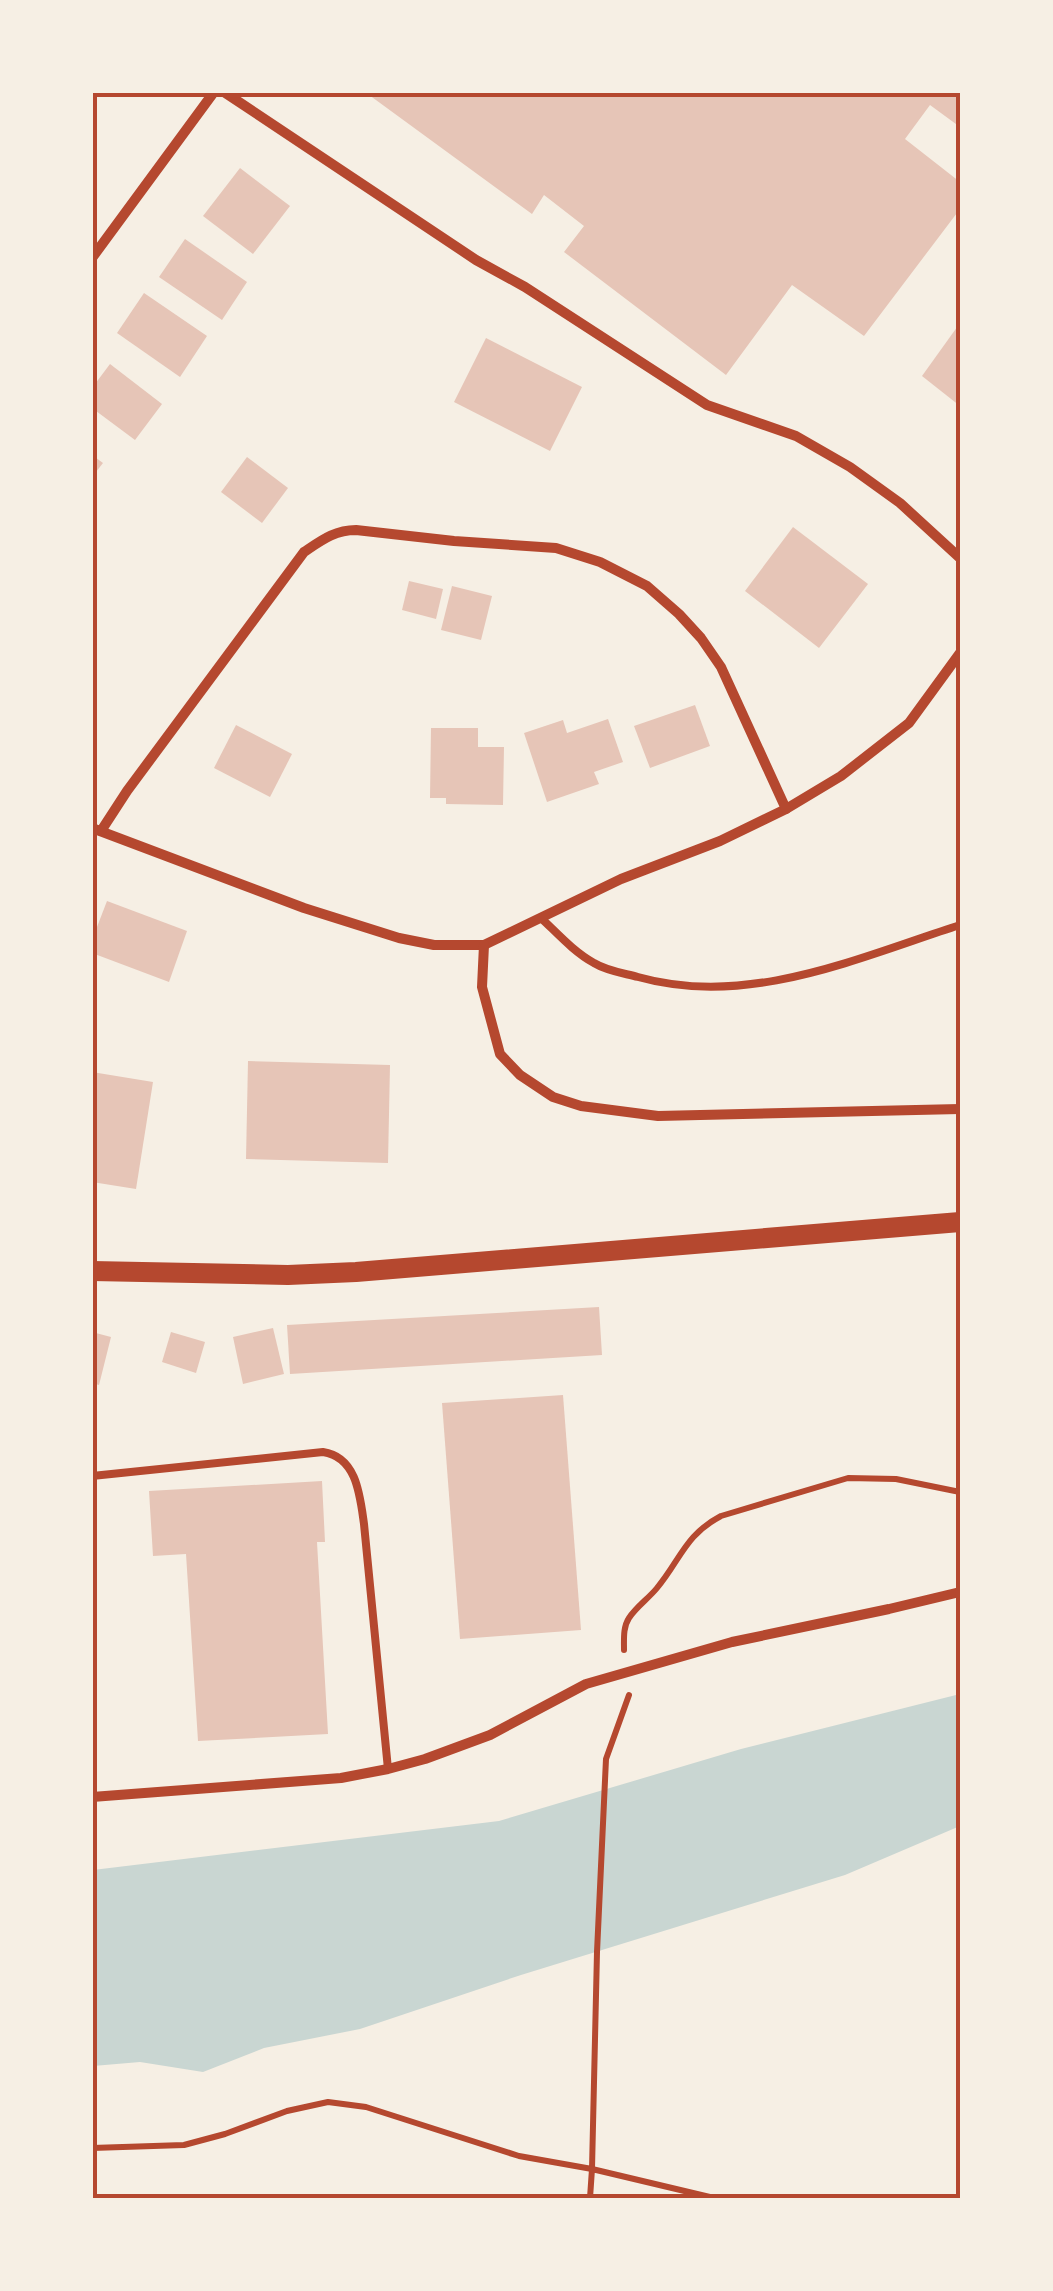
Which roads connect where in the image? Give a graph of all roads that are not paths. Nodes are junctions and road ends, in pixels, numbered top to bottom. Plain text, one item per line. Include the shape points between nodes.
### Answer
1 (214, 92) edge
2 (224, 92) edge
3 (92, 258) edge
4 (960, 558) edge
5 (960, 652) edge
6 (786, 809) junction
7 (97, 829) edge
8 (541, 918) junction
9 (960, 925) edge
10 (484, 945) junction
11 (960, 1109) edge
12 (960, 1222) edge
13 (92, 1271) edge
14 (92, 1476) edge
15 (960, 1592) edge
16 (388, 1769) junction
17 (92, 1797) edge

1 - 3 street
2 - 4 street via 707,405 796,436 850,466
5 - 6 street via 909,724
6 - 7 street via 721,667 647,586 556,548 342,530 304,552
6 - 8 street
7 - 10 street via 400,938
8 - 9 lane via 598,966 699,988 756,986 812,973
8 - 10 street
10 - 11 street via 482,986 500,1054 520,1076 567,1102 658,1116
12 - 13 main road via 356,1272
14 - 16 lane via 323,1452 342,1459 360,1491
15 - 16 street via 732,1642 586,1684 490,1735
16 - 17 street

